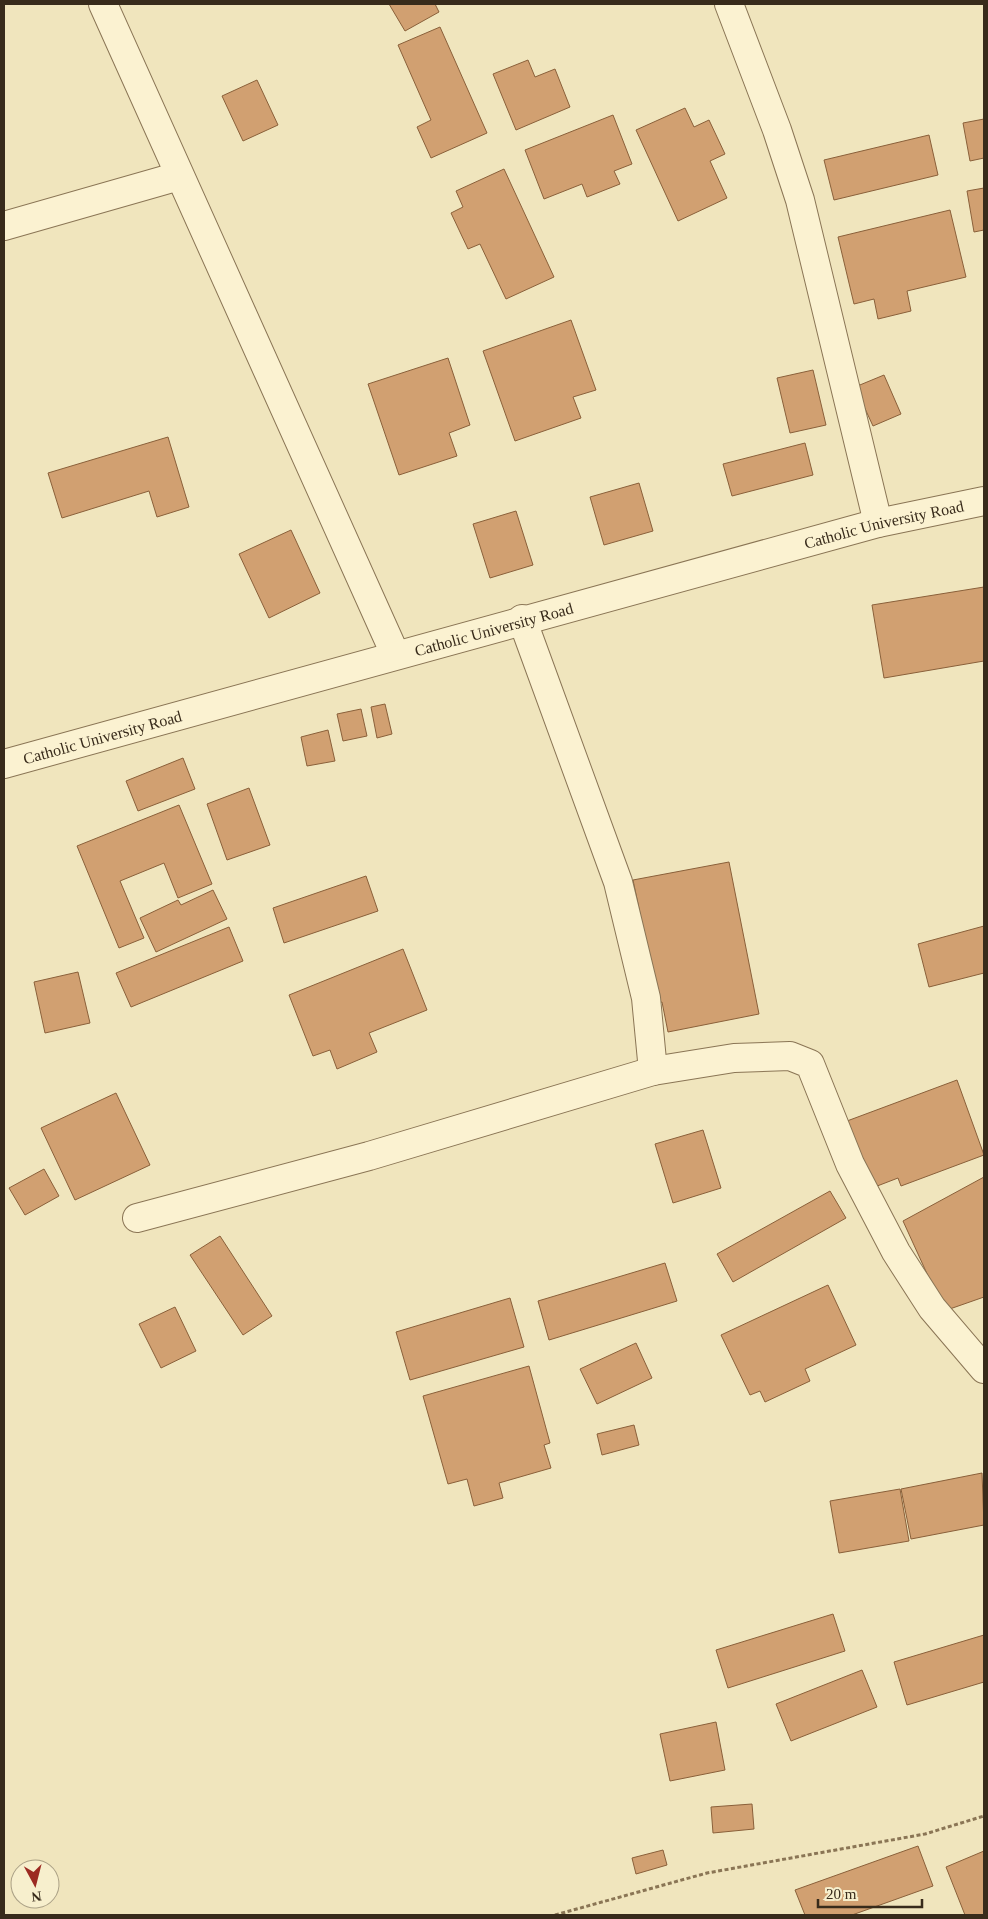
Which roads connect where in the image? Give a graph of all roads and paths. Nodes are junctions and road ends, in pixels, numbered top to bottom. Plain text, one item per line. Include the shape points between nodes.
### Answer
1 (103, 4) edge
2 (738, 6) edge
3 (179, 176) junction
4 (4, 226) edge
5 (983, 506) edge
6 (878, 523) junction
7 (522, 619) junction
8 (395, 654) junction
9 (4, 764) edge
10 (653, 1071) junction
11 (137, 1218) dead end
12 (984, 1369) edge
13 (984, 1816) edge
14 (555, 1915) edge

1 - 3 street
2 - 6 street via 800,200
3 - 4 street
3 - 8 street
5 - 6 street, Catholic University Road
6 - 7 street, Catholic University Road
7 - 8 street, Catholic University Road
7 - 10 street via 618,882 646,998
8 - 9 street, Catholic University Road
10 - 11 street via 369,1156
10 - 12 street via 734,1058 790,1056 810,1064 850,1164 896,1252 932,1308
13 - 14 path via 925,1834 707,1872

